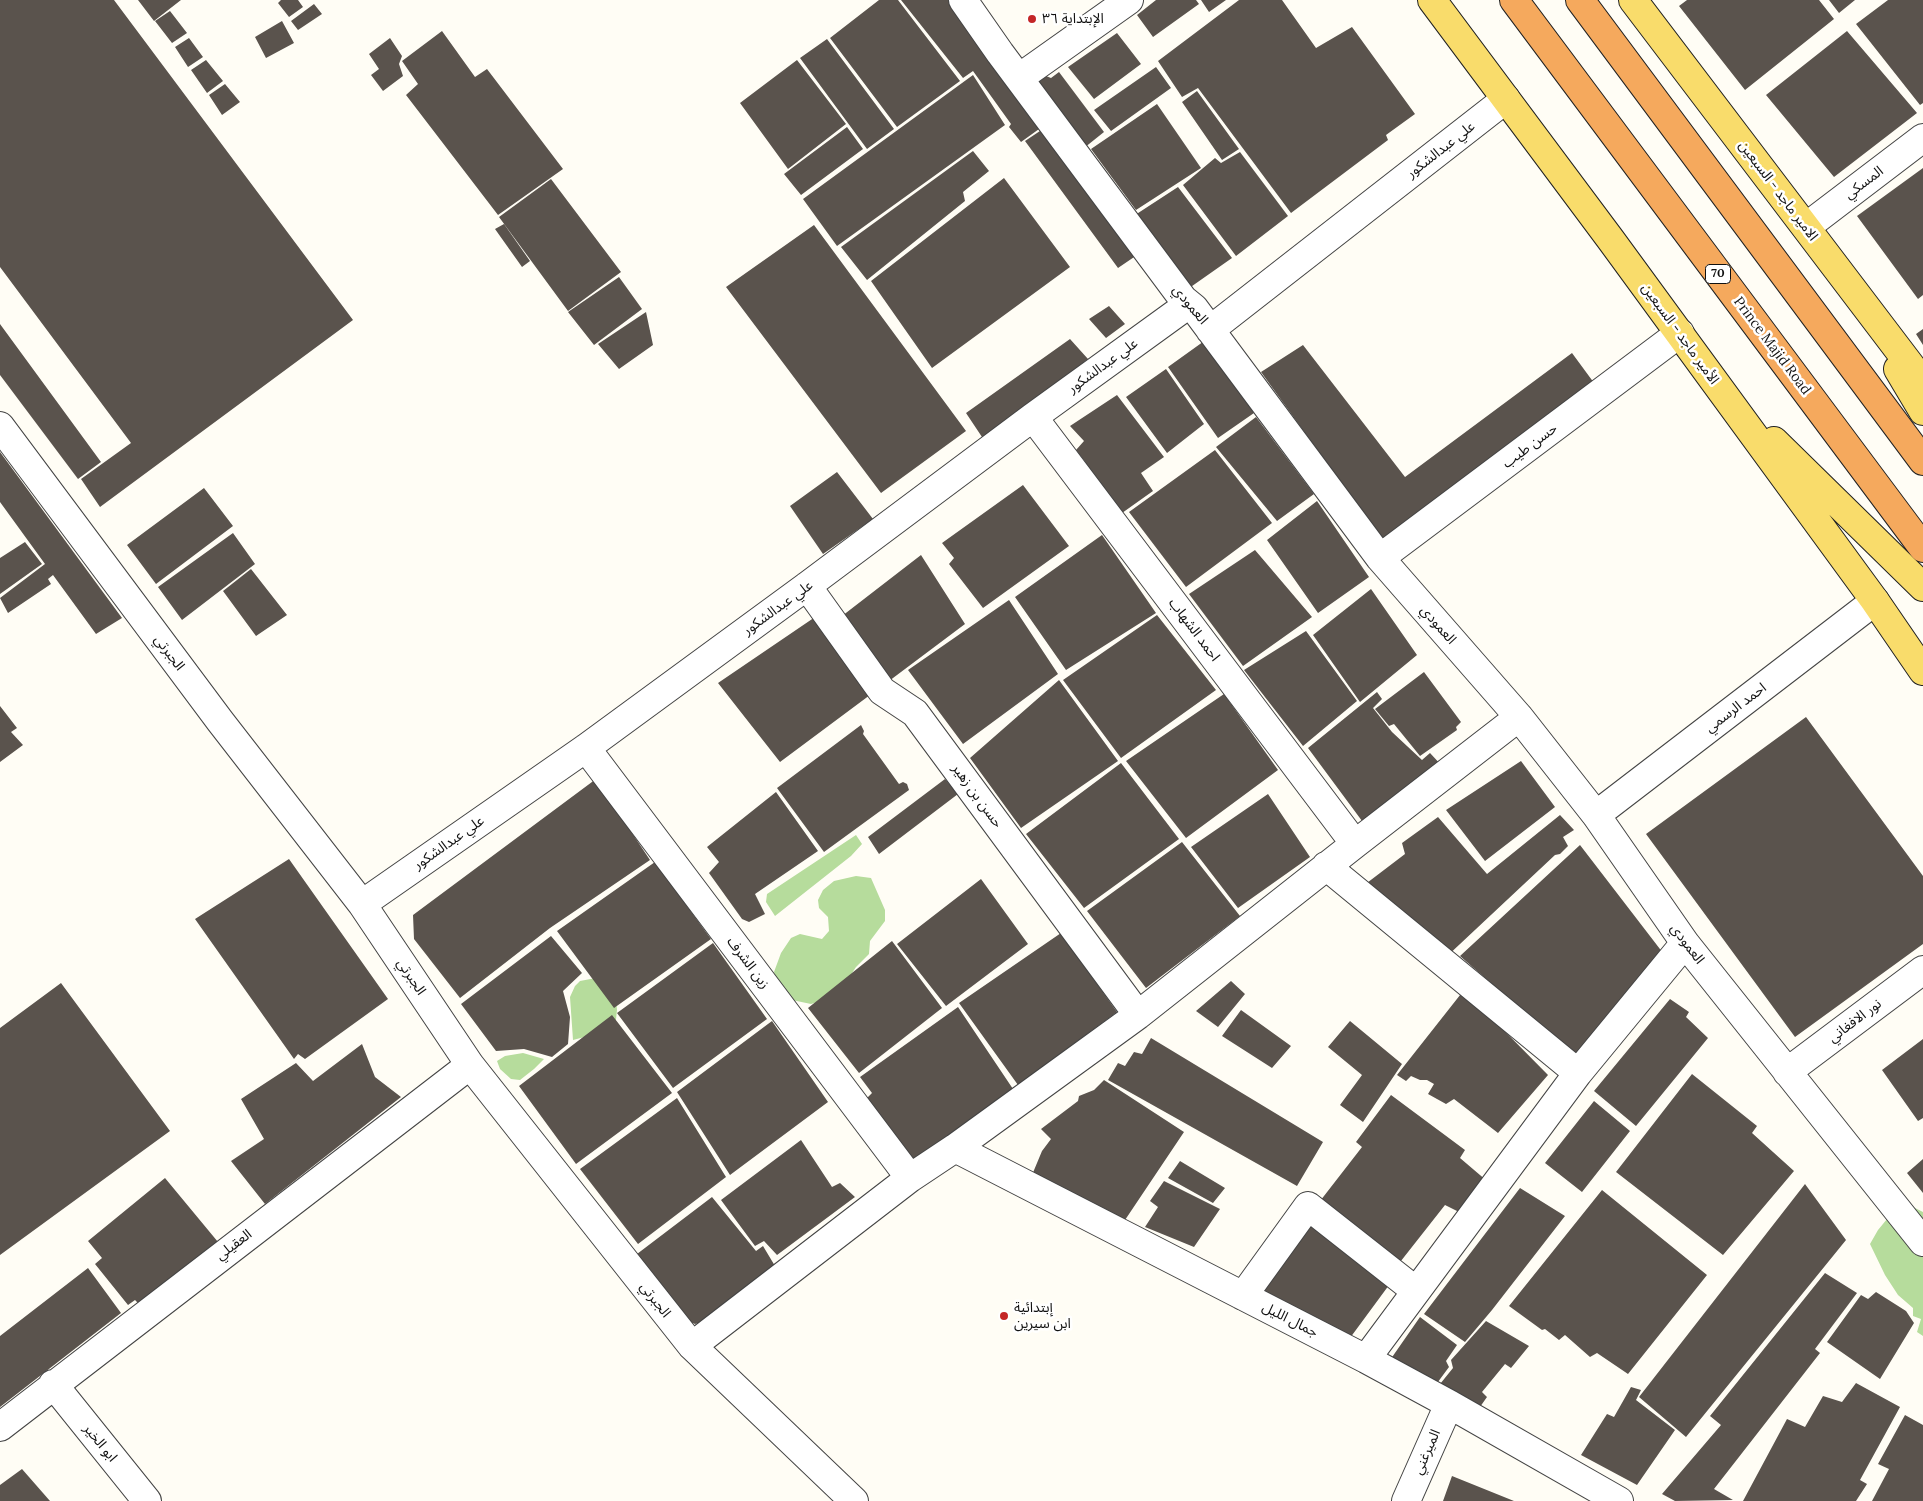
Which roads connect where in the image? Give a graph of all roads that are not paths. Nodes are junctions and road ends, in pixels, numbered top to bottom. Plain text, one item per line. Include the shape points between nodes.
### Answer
1 (963, 0) edge
2 (1129, 0) edge
3 (1432, 0) edge
4 (1514, 0) edge
5 (1580, 0) edge
6 (1634, 0) edge
7 (1019, 78) junction
8 (1506, 99) junction
9 (1923, 138) edge
10 (1806, 227) junction
11 (1846, 280) junction
12 (1189, 304) junction
13 (1210, 330) junction
14 (1680, 333) junction
15 (1923, 382) edge
16 (1716, 384) junction
17 (1923, 411) edge
18 (1033, 417) junction
19 (0, 426) edge
20 (1923, 461) edge
21 (1923, 548) edge
22 (1380, 558) junction
23 (808, 586) junction
24 (1923, 587) edge
25 (1875, 601) junction
26 (1923, 671) edge
27 (1519, 717) junction
28 (586, 748) junction
29 (1596, 815) junction
30 (1355, 844) junction
31 (1326, 866) junction
32 (362, 904) junction
33 (1685, 943) junction
34 (1923, 970) edge
35 (1138, 1015) junction
36 (470, 1065) junction
37 (1787, 1072) junction
38 (1578, 1073) junction
39 (955, 1148) junction
40 (910, 1178) junction
41 (1923, 1242) edge
42 (1416, 1291) junction
43 (1242, 1296) junction
44 (692, 1346) junction
45 (1366, 1359) junction
46 (53, 1384) junction
47 (1449, 1404) junction
48 (0, 1427) edge
49 (147, 1501) edge
50 (854, 1501) edge
51 (1406, 1501) edge
52 (1619, 1501) edge

1 - 7 street, العمودي
2 - 7 street
3 - 8 main road, الأمير ماجد - السبعين
4 - 21 highway, Prince Majid Road / 70
5 - 20 highway
6 - 10 main road, الامير ماجد - السبعين
7 - 12 street, العمودي
8 - 13 street, علي عبدالشكور
8 - 14 main road, الأمير ماجد - السبعين
9 - 10 street, المسكي
10 - 11 main road, الامير ماجد - السبعين
11 - 15 main road, الامير ماجد - السبعين
11 - 17 main road
12 - 13 street, العمودي
12 - 18 street, علي عبدالشكور
13 - 22 street, العمودي
14 - 16 main road, الأمير ماجد - السبعين
14 - 22 street, حسن طيب
16 - 24 main road
16 - 25 main road, الأمير ماجد - السبعين
18 - 23 street, علي عبدالشكور
18 - 30 street, احمد الشهاب
19 - 32 street, الجبرتي via 220,721
22 - 27 street, العمودي
23 - 28 street, علي عبدالشكور
23 - 35 street, حسن بن زهير via 882,691 915,713
25 - 26 main road, الأمير ماجد - السبعين
25 - 29 street, احمد الرسمي
27 - 29 street, العمودي
27 - 30 street
28 - 32 street, علي عبدالشكور
28 - 40 street, زين الشرف
29 - 33 street, العمودي
30 - 31 street
31 - 35 street
31 - 38 street
32 - 36 street, الجبرتي
33 - 37 street, العمودي
33 - 38 street
34 - 37 street, نور الافغاني
35 - 39 street
36 - 44 street, الجبرتي
36 - 46 street, العقيلي
37 - 41 street, العمودي
38 - 42 street
39 - 40 street
39 - 43 street, جمال الليل
40 - 44 street
42 - 43 street via 1308,1206
42 - 45 street
43 - 45 street, جمال الليل
44 - 50 street, الجبرتي
45 - 47 street, جمال الليل
46 - 48 street, العقيلي
46 - 49 street, ابو الخير
47 - 51 street, الميرغني
47 - 52 street, جمال الليل

